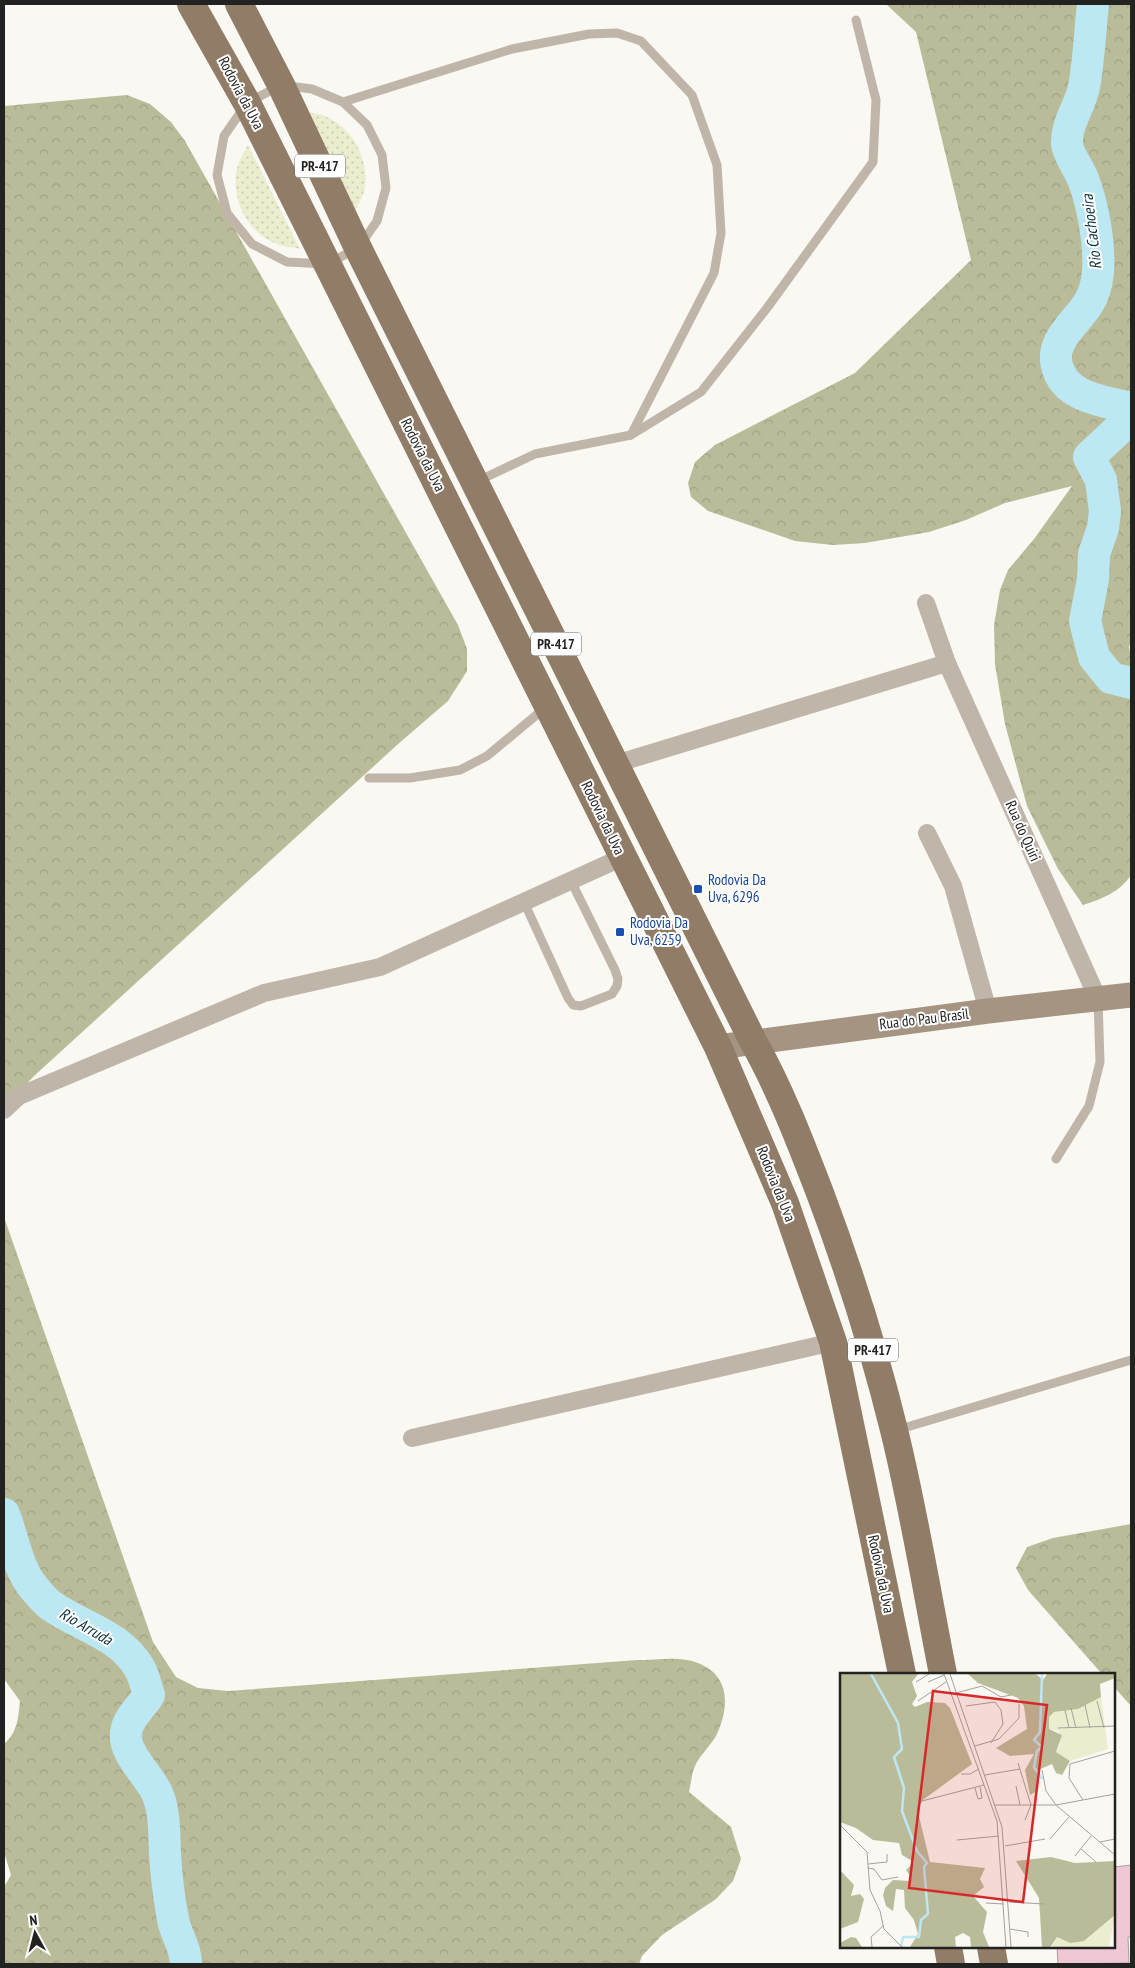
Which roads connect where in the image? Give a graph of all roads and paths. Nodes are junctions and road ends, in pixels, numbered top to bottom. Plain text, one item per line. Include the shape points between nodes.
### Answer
1 (191, 4) edge
2 (239, 4) edge
3 (856, 20) dead end
4 (281, 85) junction
5 (343, 102) junction
6 (247, 103) junction
7 (358, 248) junction
8 (327, 264) junction
9 (632, 435) junction
10 (475, 482) junction
11 (926, 603) dead end
12 (947, 662) junction
13 (548, 706) junction
14 (615, 764) junction
15 (369, 778) dead end
16 (927, 833) dead end
17 (623, 857) junction
18 (571, 881) junction
19 (524, 902) junction
20 (1131, 995) edge
21 (1098, 998) junction
22 (988, 1010) junction
23 (753, 1041) junction
24 (718, 1047) junction
25 (4, 1110) edge
26 (1056, 1159) dead end
27 (833, 1342) junction
28 (1131, 1360) edge
29 (894, 1430) junction
30 (412, 1438) dead end
31 (902, 1673) edge
32 (943, 1673) edge
33 (948, 1948) edge
34 (991, 1948) edge
35 (951, 1964) edge
36 (994, 1964) edge

1 - 6 main road, Rodovia da Uva / PR-417
2 - 4 main road, PR-417
3 - 9 lane via 876,100 873,162 768,308 702,392
4 - 5 lane via 312,89
4 - 6 lane
4 - 7 main road, PR-417
5 - 7 lane via 367,125 382,154 386,188 378,220
5 - 9 lane via 512,49 607,33 641,41 692,96 717,165 721,233 714,273
6 - 8 main road, Rodovia da Uva / PR-417
6 - 8 lane via 224,136 217,175 227,214 252,244 287,262
7 - 8 lane
7 - 10 main road, PR-417
8 - 13 main road, Rodovia da Uva / PR-417
9 - 10 lane via 535,454
10 - 14 main road, PR-417
11 - 12 street, Rua do Quiri
12 - 14 street
12 - 21 street, Rua do Quiri
13 - 15 lane via 487,756 460,770 410,778
13 - 17 main road, Rodovia da Uva / PR-417
14 - 23 main road, PR-417
16 - 22 street via 953,886
17 - 18 street
17 - 24 main road, Rodovia da Uva / PR-417
18 - 19 street
18 - 19 lane via 615,970 618,979 612,994 581,1006 573,1005
19 - 25 street via 380,967 264,993 19,1096
20 - 21 street, Rua do Pau Brasil
21 - 22 street, Rua do Pau Brasil
21 - 26 lane via 1100,1062 1089,1106
22 - 23 street, Rua do Pau Brasil
23 - 24 street, Rua do Pau Brasil
23 - 29 main road, PR-417 via 801,1142 841,1249
24 - 27 main road, Rodovia da Uva / PR-417 via 785,1203
27 - 30 street
27 - 31 main road, Rodovia da Uva / PR-417
28 - 29 lane
29 - 32 main road, PR-417
33 - 35 main road
34 - 36 main road

